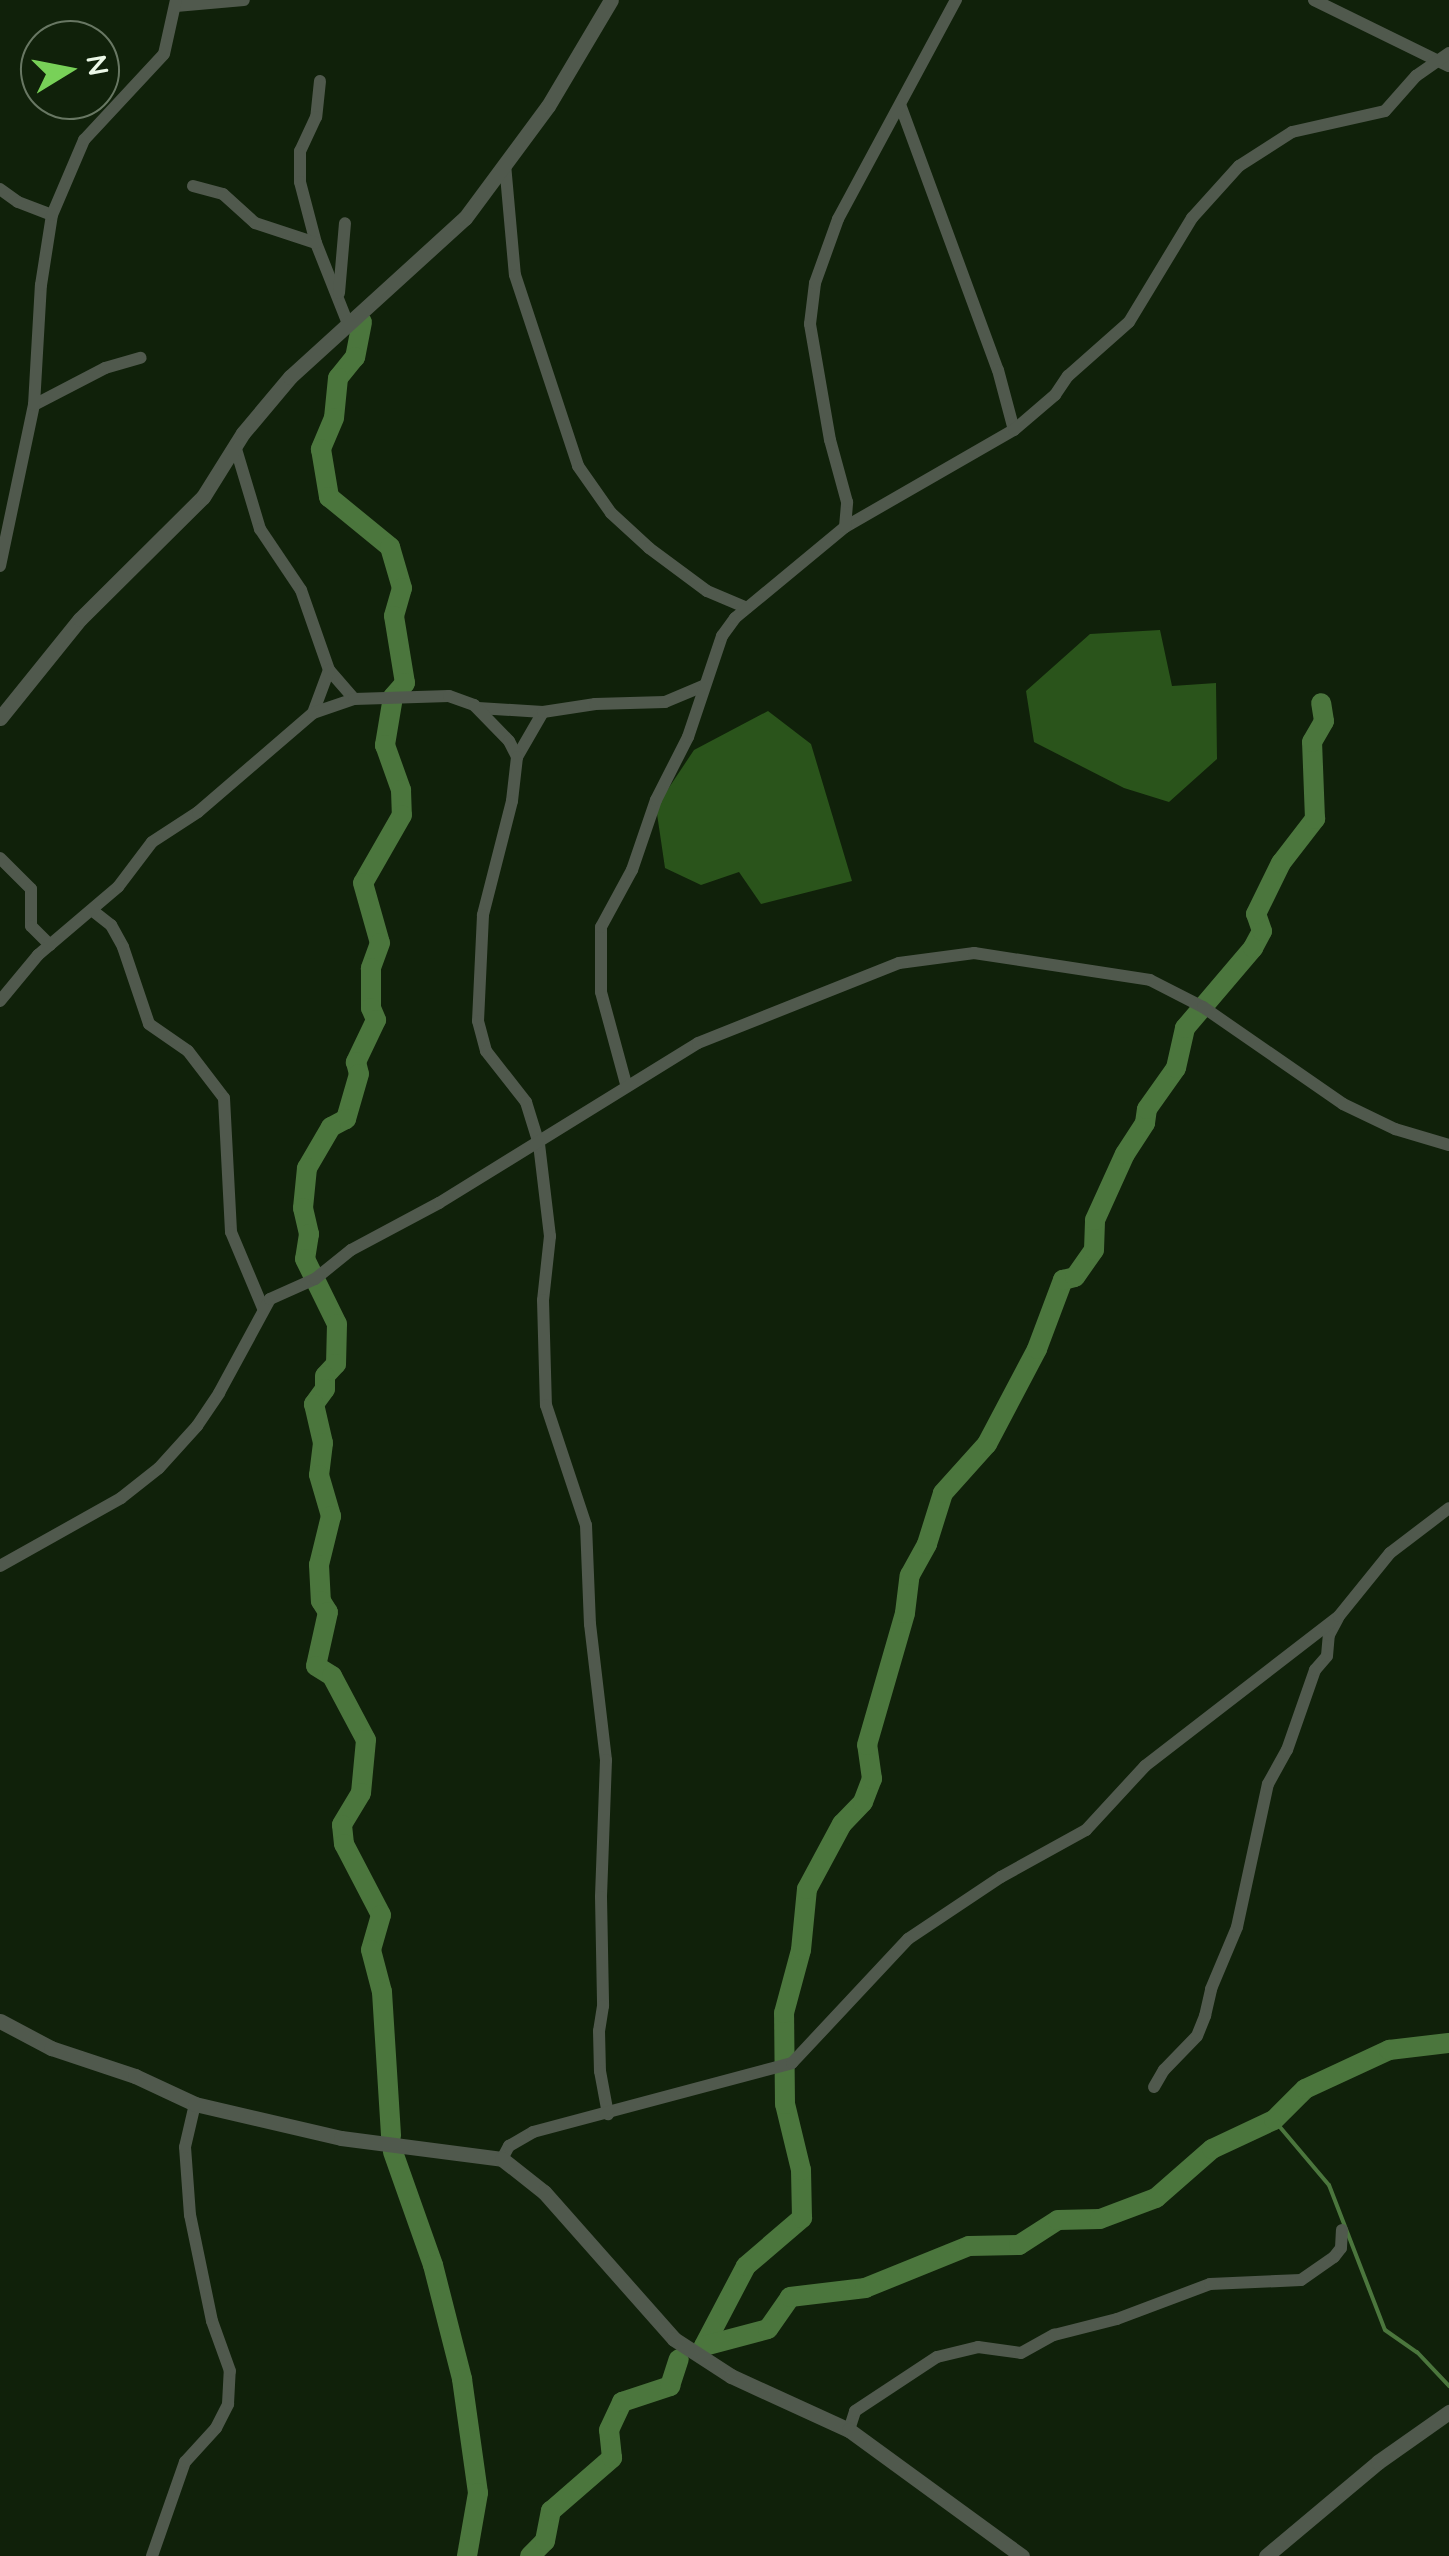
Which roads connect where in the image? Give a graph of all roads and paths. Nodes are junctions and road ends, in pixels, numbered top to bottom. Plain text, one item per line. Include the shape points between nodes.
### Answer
1 (244, 0) edge
2 (612, 0) edge
3 (956, 0) edge
4 (1314, 0) edge
5 (176, 3) edge
6 (1445, 59) edge
7 (320, 80) dead end
8 (902, 107) junction
9 (504, 164) junction
10 (192, 186) dead end
11 (1, 192) edge
12 (52, 216) junction
13 (345, 223) dead end
14 (316, 243) junction
15 (339, 296) junction
16 (348, 324) junction
17 (141, 358) dead end
18 (34, 405) junction
19 (1014, 430) junction
20 (236, 449) junction
21 (845, 527) junction
22 (0, 566) edge
23 (747, 608) junction
24 (329, 670) junction
25 (703, 686) junction
26 (354, 699) junction
27 (478, 708) junction
28 (544, 712) junction
29 (313, 713) junction
30 (0, 718) edge
31 (517, 757) junction
32 (0, 858) edge
33 (93, 911) junction
34 (50, 945) junction
35 (0, 1001) edge
36 (626, 1084) junction
37 (539, 1144) junction
38 (1449, 1145) edge
39 (263, 1308) junction
40 (1449, 1508) edge
41 (0, 1566) edge
42 (1339, 1616) junction
43 (0, 2020) edge
44 (1154, 2087) dead end
45 (196, 2104) junction
46 (608, 2114) junction
47 (502, 2159) junction
48 (1342, 2230) dead end
49 (1449, 2412) edge
50 (849, 2430) junction
51 (152, 2556) edge
52 (1022, 2556) edge
53 (1266, 2556) edge

1 - 5 street
2 - 9 street
3 - 8 street
4 - 6 street
5 - 12 street via 164,54 84,140
6 - 19 street via 1384,111 1292,132 1238,166 1192,218 1129,322
7 - 14 street via 316,117 300,151 300,182
8 - 19 street
8 - 21 street via 828,240 811,304 813,344 847,502
9 - 16 street via 444,241
9 - 23 street via 515,275 578,466 611,513 649,548 718,597
10 - 14 street via 223,194 255,223
11 - 12 street
12 - 18 street
13 - 15 street
14 - 15 street
15 - 16 street
16 - 20 street via 263,406
17 - 18 street via 105,368
18 - 22 street
19 - 21 street
20 - 24 street via 260,529 301,590
20 - 30 street via 182,522 80,619
21 - 23 street
23 - 25 street via 722,636
24 - 26 street
24 - 29 street
25 - 28 street via 665,702
25 - 36 street via 632,870 600,927 601,992
26 - 27 street via 430,694
26 - 29 street
27 - 28 street
27 - 31 street
28 - 31 street
29 - 33 street via 198,812 152,842
31 - 37 street via 483,914 478,1021 486,1052 526,1102
32 - 34 street via 31,889 31,926
33 - 34 street
33 - 39 street via 123,947 149,1024 188,1051 224,1098 231,1232
34 - 35 street
36 - 37 street
36 - 38 street via 722,1031 875,971 918,958 974,953 1150,980 1203,1007 1343,1104 1395,1130
37 - 39 street
37 - 46 street via 550,1236 543,1300 546,1405 582,1502 606,1760 599,2031
39 - 41 street via 219,1393 159,1468 121,1498
40 - 42 street via 1390,1553
42 - 44 street via 1268,1784 1237,1927 1205,2016 1197,2036
42 - 46 street via 1144,1766 1086,1830 908,1939 792,2063
43 - 45 street via 51,2048
45 - 47 street via 341,2138
45 - 51 street via 185,2147 190,2215 212,2321 230,2371 228,2404 185,2462
46 - 47 street via 532,2132
47 - 50 street via 544,2192 674,2340 731,2376
48 - 50 street via 1334,2258 1301,2280 1210,2284 1054,2335 1021,2353 978,2347 936,2357 854,2411
49 - 53 street
50 - 52 street

